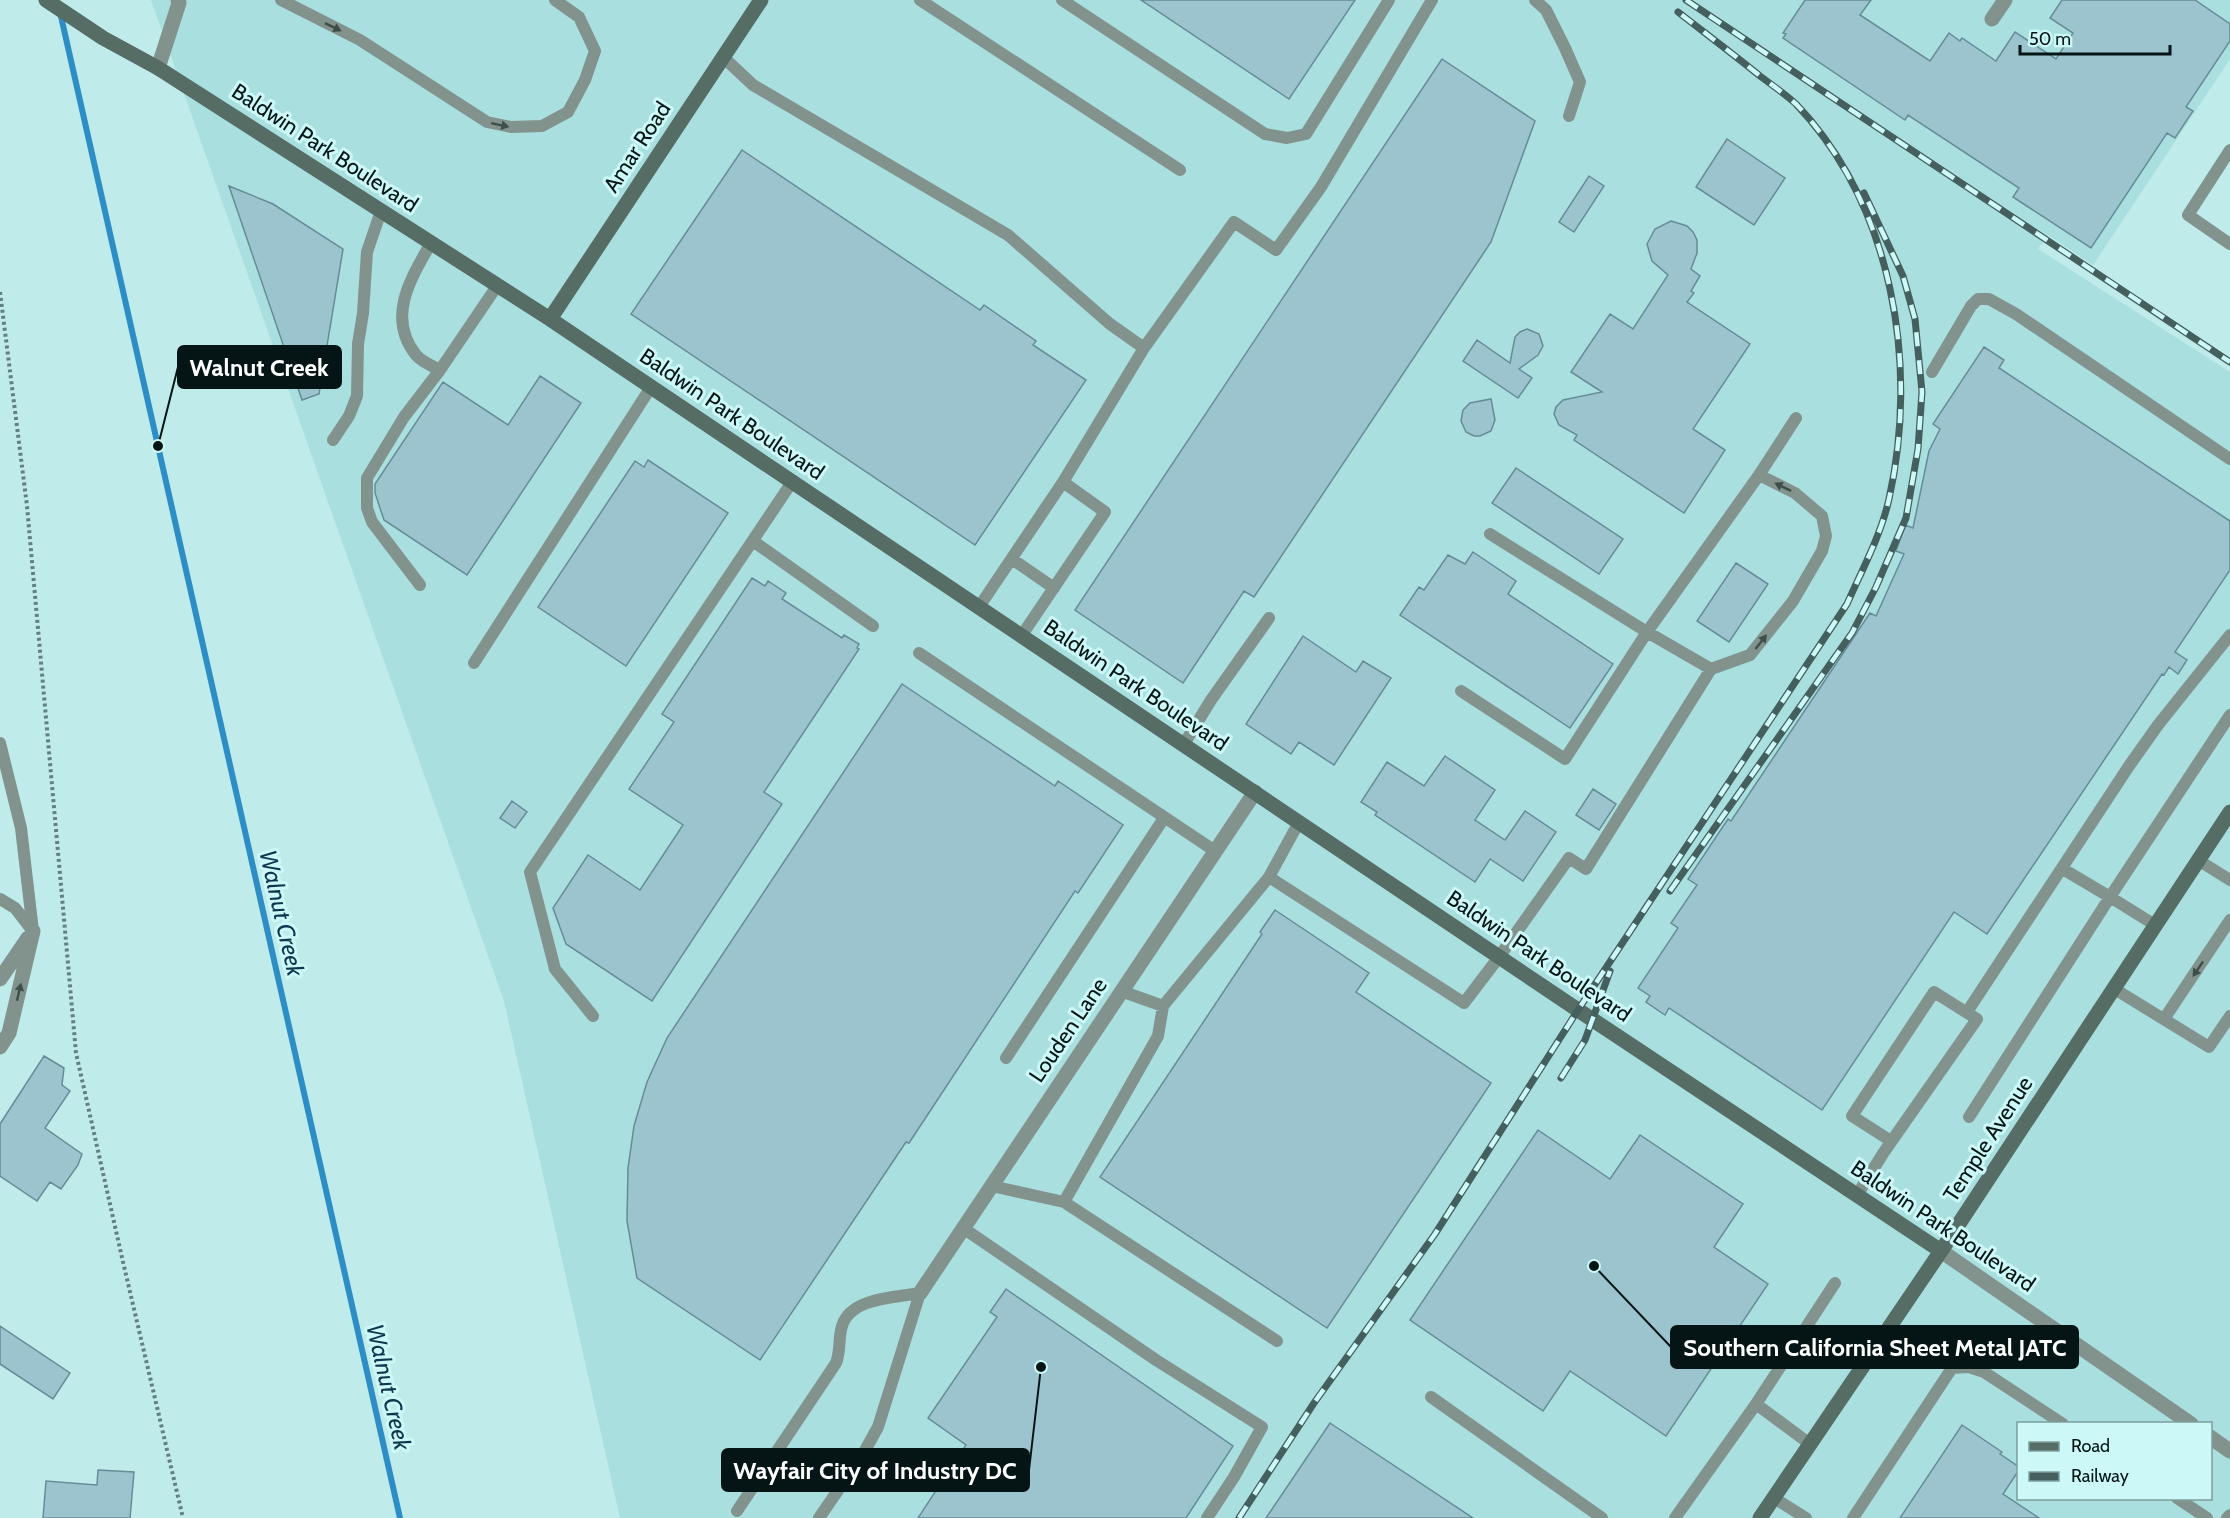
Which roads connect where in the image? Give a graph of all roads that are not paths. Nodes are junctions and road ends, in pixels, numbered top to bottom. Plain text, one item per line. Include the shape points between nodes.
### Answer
1 (46, 0) edge
2 (178, 0) edge
3 (281, 0) edge
4 (555, 0) edge
5 (761, 0) edge
6 (920, 0) edge
7 (1062, 0) edge
8 (1389, 0) edge
9 (1432, 0) edge
10 (1535, 0) edge
11 (2005, 0) edge
12 (1992, 19) dead end
13 (723, 57) junction
14 (158, 68) junction
15 (1569, 116) dead end
16 (2230, 150) edge
17 (1180, 170) dead end
18 (381, 211) junction
19 (431, 243) junction
20 (2230, 244) edge
21 (497, 285) junction
22 (550, 320) junction
23 (1144, 348) junction
24 (440, 370) junction
25 (1932, 372) dead end
26 (651, 387) junction
27 (1796, 418) dead end
28 (333, 440) dead end
29 (2230, 459) edge
30 (1759, 475) junction
31 (792, 482) junction
32 (1063, 482) junction
33 (1490, 534) dead end
34 (753, 541) junction
35 (1012, 559) junction
36 (420, 585) dead end
37 (1054, 588) junction
38 (979, 607) junction
39 (1269, 618) dead end
40 (873, 626) dead end
41 (1647, 632) junction
42 (2230, 634) edge
43 (1022, 635) junction
44 (919, 653) dead end
45 (474, 663) dead end
46 (1711, 669) junction
47 (1461, 691) dead end
48 (2230, 715) edge
49 (0, 743) edge
50 (1184, 744) junction
51 (1255, 792) junction
52 (2230, 812) edge
53 (1164, 818) junction
54 (1299, 822) junction
55 (1215, 851) junction
56 (2198, 860) junction
57 (2063, 868) junction
58 (1269, 877) junction
59 (2230, 880) edge
60 (2110, 897) junction
61 (0, 898) edge
62 (2230, 920) edge
63 (2155, 925) junction
64 (33, 931) junction
65 (1499, 957) junction
66 (0, 979) edge
67 (2113, 988) junction
68 (1122, 991) junction
69 (1163, 1006) junction
70 (1967, 1012) junction
71 (2230, 1016) edge
72 (592, 1017) dead end
73 (2164, 1020) junction
74 (0, 1047) edge
75 (1006, 1058) dead end
76 (1969, 1117) dead end
77 (1891, 1141) junction
78 (992, 1186) junction
79 (1857, 1195) junction
80 (1064, 1202) junction
81 (963, 1228) junction
82 (1941, 1251) junction
83 (1835, 1283) dead end
84 (920, 1293) junction
85 (1277, 1341) dead end
86 (1431, 1397) dead end
87 (1756, 1404) junction
88 (2060, 1422) edge
89 (2188, 1422) edge
90 (2212, 1438) edge
91 (1810, 1444) junction
92 (2230, 1451) edge
93 (1774, 1498) junction
94 (2180, 1500) edge
95 (737, 1511) dead end
96 (819, 1518) edge
97 (1206, 1518) edge
98 (1602, 1518) edge
99 (1675, 1518) edge
100 (1760, 1518) edge
101 (1806, 1518) edge
102 (1853, 1518) edge
103 (2207, 1518) edge

1 - 14 main road, Baldwin Park Boulevard
2 - 14 street
3 -> 4 lane via 360,40 487,122 511,127 542,126 568,112 585,80 595,51 579,17
5 - 13 main road, Amar Road
6 - 17 lane
7 - 8 lane via 1265,134 1287,138 1306,134
9 - 23 lane via 1321,187 1276,250 1234,222
10 - 15 lane via 1546,10 1580,82
11 - 12 street
13 - 22 main road, Amar Road
13 - 23 lane via 753,85 1008,236 1110,324
14 - 18 main road, Baldwin Park Boulevard
16 - 20 lane via 2188,215
18 - 19 main road, Baldwin Park Boulevard
18 - 28 lane via 367,252 357,396
19 - 21 main road, Baldwin Park Boulevard
19 - 24 lane via 411,278 402,317 404,333 417,356
21 - 22 main road, Baldwin Park Boulevard
21 - 24 lane
22 - 26 main road, Baldwin Park Boulevard
23 - 32 lane
24 - 36 lane via 367,478 367,508 372,522
25 - 29 lane via 1971,306 1978,299 1989,299
26 - 31 main road, Baldwin Park Boulevard
26 - 45 lane
27 - 30 lane
30 - 41 lane
46 -> 30 lane via 1750,656 1793,601 1822,551 1826,536 1822,516 1795,493
31 - 34 lane
31 - 38 main road, Baldwin Park Boulevard
32 - 35 lane
32 - 37 lane via 1105,512
33 - 41 lane
34 - 40 lane
34 - 72 lane via 530,872 555,969
35 - 37 lane
35 - 38 lane
37 - 43 lane
38 - 43 main road, Baldwin Park Boulevard
39 - 50 lane
41 - 46 lane
41 - 47 lane via 1565,759
42 - 57 lane via 2152,733
43 - 50 main road, Baldwin Park Boulevard
44 - 53 lane
46 - 65 lane via 1586,869 1569,858
48 - 60 lane
49 - 64 lane via 21,828
50 - 51 main road, Baldwin Park Boulevard
51 - 54 main road, Baldwin Park Boulevard
51 - 55 street, Louden Lane
52 - 56 main road, Temple Avenue
53 - 55 lane
53 - 75 lane
54 - 58 lane
54 - 65 main road, Baldwin Park Boulevard
55 - 68 street, Louden Lane
56 - 59 lane
56 - 63 main road, Temple Avenue
57 - 60 lane
57 - 70 lane
58 - 65 lane via 1464,1003
58 - 69 lane
60 - 63 lane
60 - 76 lane
61 - 64 lane via 15,908
62 -> 73 lane
63 - 67 main road, Temple Avenue
64 - 66 street
74 -> 64 street via 9,1034
65 - 79 main road, Baldwin Park Boulevard
67 - 73 lane
67 - 82 main road, Temple Avenue
68 - 69 lane
68 - 78 street, Louden Lane
69 - 80 lane via 1158,1036
70 - 77 lane via 1977,1019
70 - 77 lane via 1934,992 1852,1116
71 - 73 lane via 2209,1047
77 - 79 lane
78 - 80 lane
78 - 81 street, Louden Lane
79 - 82 main road, Baldwin Park Boulevard
80 - 85 lane
81 - 84 street, Louden Lane
81 - 97 lane via 1262,1427
82 - 89 street, Baldwin Park Boulevard
82 - 91 main road, Temple Avenue
83 - 87 lane
84 - 95 lane via 866,1304 850,1312 841,1328 836,1363
84 - 96 lane via 878,1427
86 - 98 lane
87 - 91 lane
87 - 99 lane
88 - 102 lane via 1984,1371 1953,1368
90 - 92 street
91 - 93 main road, Temple Avenue
93 - 100 main road, Temple Avenue
93 - 101 lane
94 - 103 lane

